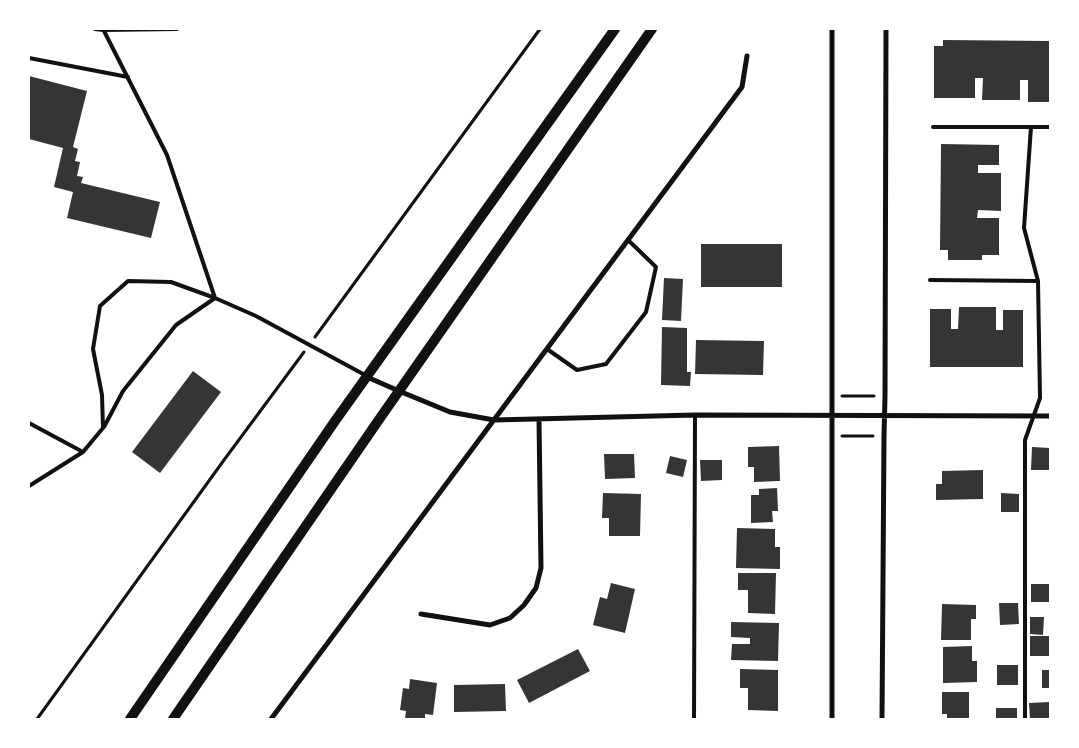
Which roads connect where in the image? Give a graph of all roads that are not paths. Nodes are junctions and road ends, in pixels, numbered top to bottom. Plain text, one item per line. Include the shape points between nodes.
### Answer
1 (95, 29) edge
2 (103, 29) edge
3 (162, 29) edge
4 (177, 29) edge
5 (615, 29) edge
6 (652, 29) edge
7 (832, 29) edge
8 (886, 29) edge
9 (747, 56) dead end
10 (29, 58) edge
11 (128, 77) junction
12 (933, 127) dead end
13 (1030, 127) junction
14 (1050, 127) edge
15 (628, 240) junction
16 (930, 280) dead end
17 (1038, 281) junction
18 (215, 298) junction
19 (547, 349) junction
20 (367, 377) junction
21 (399, 392) junction
22 (695, 415) junction
23 (832, 416) junction
24 (885, 416) junction
25 (1034, 416) junction
26 (1050, 416) edge
27 (539, 418) junction
28 (494, 420) junction
29 (29, 423) edge
30 (103, 428) junction
31 (83, 452) junction
32 (29, 486) edge
33 (421, 614) dead end
34 (130, 719) edge
35 (173, 719) edge
36 (271, 719) edge
37 (694, 719) edge
38 (832, 719) edge
39 (882, 719) edge
40 (1024, 719) edge

1 - 2 lane
2 - 3 lane
2 - 11 lane
3 - 4 lane
5 - 20 main road
6 - 21 main road
7 - 23 street
8 - 24 street
9 - 15 street via 742,87
10 - 11 lane
11 - 18 lane via 168,155
12 - 13 lane
13 - 14 lane
13 - 17 lane via 1024,228
15 - 19 street
15 - 19 lane via 656,267 646,312 606,364 577,370
16 - 17 lane
17 - 25 lane via 1040,398
18 - 20 lane via 256,316
18 - 30 lane via 176,326 123,391
18 - 30 lane via 171,282 128,281 100,306 93,349 102,394
19 - 28 street
20 - 21 street
20 - 34 main road
21 - 28 street via 450,412
21 - 35 main road
22 - 23 street
22 - 27 street
22 - 37 lane
23 - 24 street
23 - 38 street
24 - 25 street
24 - 39 street
25 - 26 street
25 - 40 lane via 1025,440
27 - 28 street
27 - 33 street via 541,568 536,588 524,606 510,618 490,625
28 - 36 street
29 - 31 lane
30 - 31 lane
31 - 32 lane

